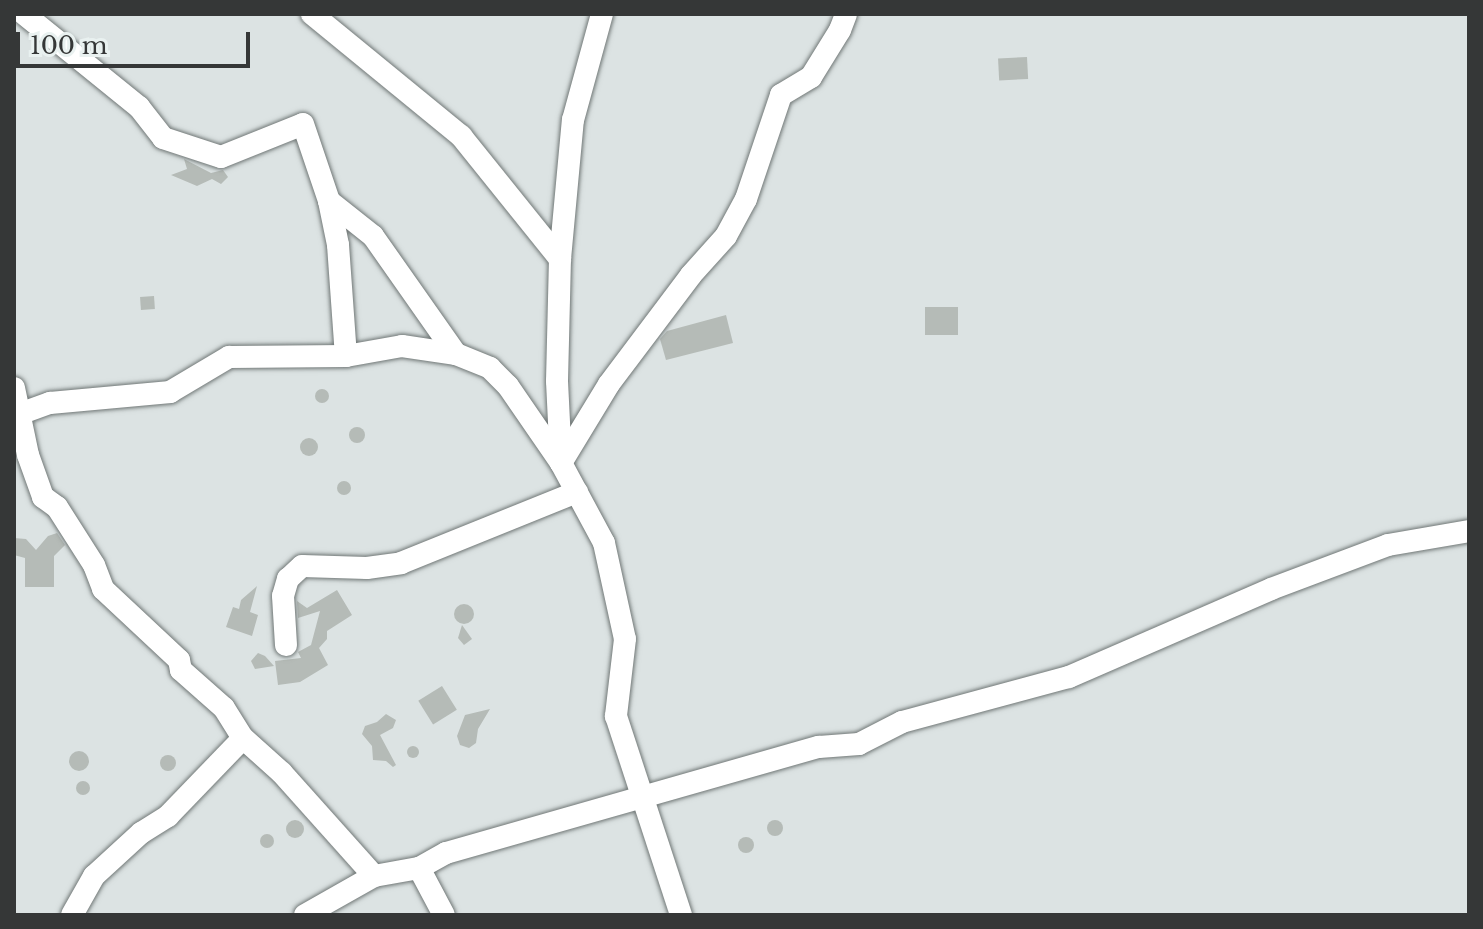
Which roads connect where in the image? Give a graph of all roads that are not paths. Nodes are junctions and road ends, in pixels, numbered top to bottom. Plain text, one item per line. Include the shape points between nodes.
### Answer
1 (24, 14) edge
2 (312, 14) edge
3 (602, 14) edge
4 (846, 14) edge
5 (329, 201) junction
6 (560, 259) junction
7 (456, 354) junction
8 (346, 356) junction
9 (14, 388) edge
10 (22, 413) junction
11 (561, 463) junction
12 (577, 492) junction
13 (1469, 531) edge
14 (286, 645) dead end
15 (243, 738) junction
16 (641, 796) junction
17 (419, 868) junction
18 (374, 876) junction
19 (72, 915) edge
20 (305, 915) edge
21 (444, 915) edge
22 (681, 915) edge

1 - 5 street via 139,107 163,138 221,157 303,124
2 - 6 street via 461,136
3 - 6 street via 573,120
4 - 11 street via 811,77 781,95 746,199 726,236 609,384
5 - 7 street via 373,236
5 - 8 street via 338,245
6 - 11 street
7 - 8 street via 402,346
7 - 11 street via 490,368 508,386
8 - 10 street via 229,357 170,392 50,403
9 - 10 street
10 - 15 street via 28,455 43,497 57,507 103,589 179,660 181,670 224,708
11 - 12 street
12 - 14 street via 401,563 302,566 288,579 283,596
12 - 16 street via 604,543 625,639 616,716
13 - 16 street via 1388,545 1271,589 1069,677 902,722 859,744 819,747
15 - 18 street via 282,773
15 - 19 street via 168,816 94,876
16 - 17 street via 446,853
16 - 22 street
17 - 18 street
17 - 21 street
18 - 20 street

